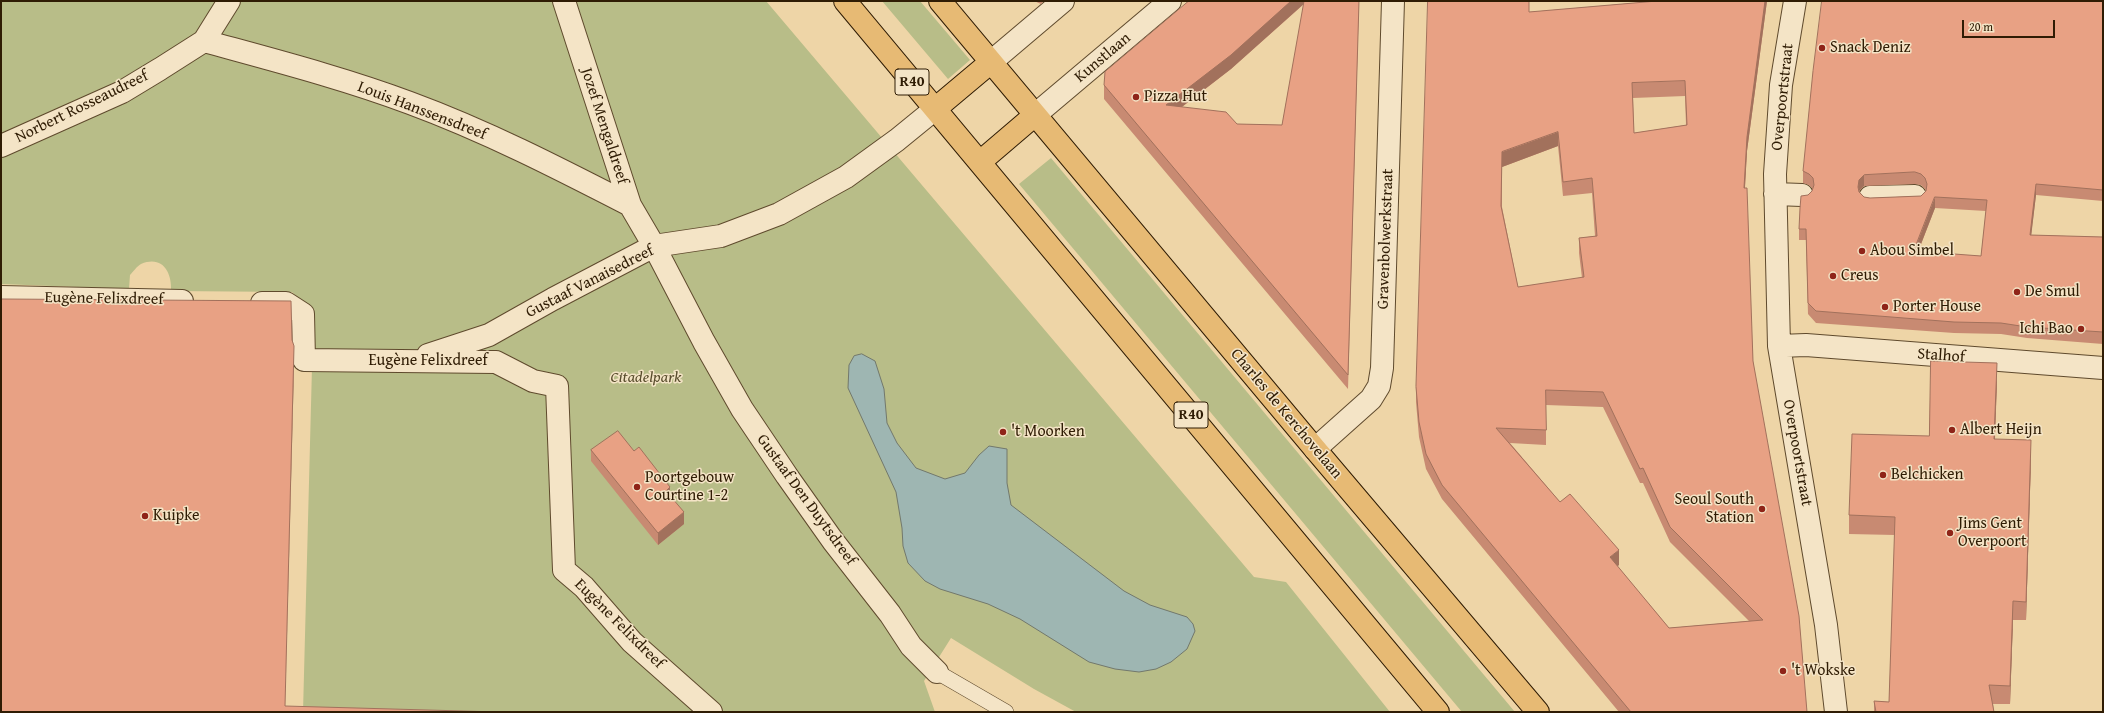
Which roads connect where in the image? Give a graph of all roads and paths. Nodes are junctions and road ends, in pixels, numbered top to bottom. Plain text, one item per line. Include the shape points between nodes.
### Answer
1 (228, 1) edge
2 (564, 1) edge
3 (845, 1) edge
4 (940, 1) edge
5 (1063, 1) edge
6 (1170, 1) edge
7 (1393, 1) edge
8 (1794, 1) edge
9 (204, 41) junction
10 (990, 62) junction
11 (935, 109) junction
12 (1035, 115) junction
13 (1, 146) edge
14 (980, 162) junction
15 (1775, 194) junction
16 (1802, 195) edge
17 (1915, 196) edge
18 (1870, 197) edge
19 (630, 206) junction
20 (654, 246) junction
21 (1, 296) edge
22 (202, 301) edge
23 (240, 302) edge
24 (1779, 346) junction
25 (408, 362) junction
26 (2096, 368) edge
27 (1315, 449) junction
28 (937, 672) joint
29 (711, 712) edge
30 (1006, 712) edge
31 (1438, 712) edge
32 (1538, 712) edge
33 (1836, 712) edge

1 - 9 street, Norbert Rosseaudreef
2 - 19 street, Jozef Mengaldreef
3 - 11 main road, R40
4 - 10 main road, Charles de Kerchovelaan
5 - 10 street
6 - 12 street, Kunstlaan
7 - 27 street, Gravenbolwerkstraat via 1382,368 1379,386 1371,399
8 - 15 street, Overpoortstraat via 1781,85
9 - 13 street, Norbert Rosseaudreef via 122,92
9 - 19 street, Louis Hanssensdreef via 288,64 410,103 533,155
10 - 11 main road, R40
10 - 12 main road, Charles de Kerchovelaan
11 - 14 main road, R40
11 - 20 street, Gustaaf Vanaisedreef via 846,177 779,214 721,236
12 - 14 main road
12 - 27 main road, Charles de Kerchovelaan
14 - 31 main road, R40
15 - 16 street
15 - 24 street, Overpoortstraat
17 - 18 street
19 - 20 street, Jozef Mengaldreef
20 - 25 street, Gustaaf Vanaisedreef via 489,335
20 - 28 street, Gustaaf Den Duytsdreef via 742,409 833,541 884,605 911,646
21 - 22 street, Eugène Felixdreef
23 - 25 street, Eugène Felixdreef via 286,303 303,314 304,360
24 - 26 street, Stalhof via 1806,345
24 - 33 street, Overpoortstraat via 1826,625
25 - 29 street, Eugène Felixdreef via 496,362 533,381 557,386 564,570 584,587 632,642
27 - 32 main road, Charles de Kerchovelaan
28 - 30 lane, Gustaaf Den Duytsdreef

